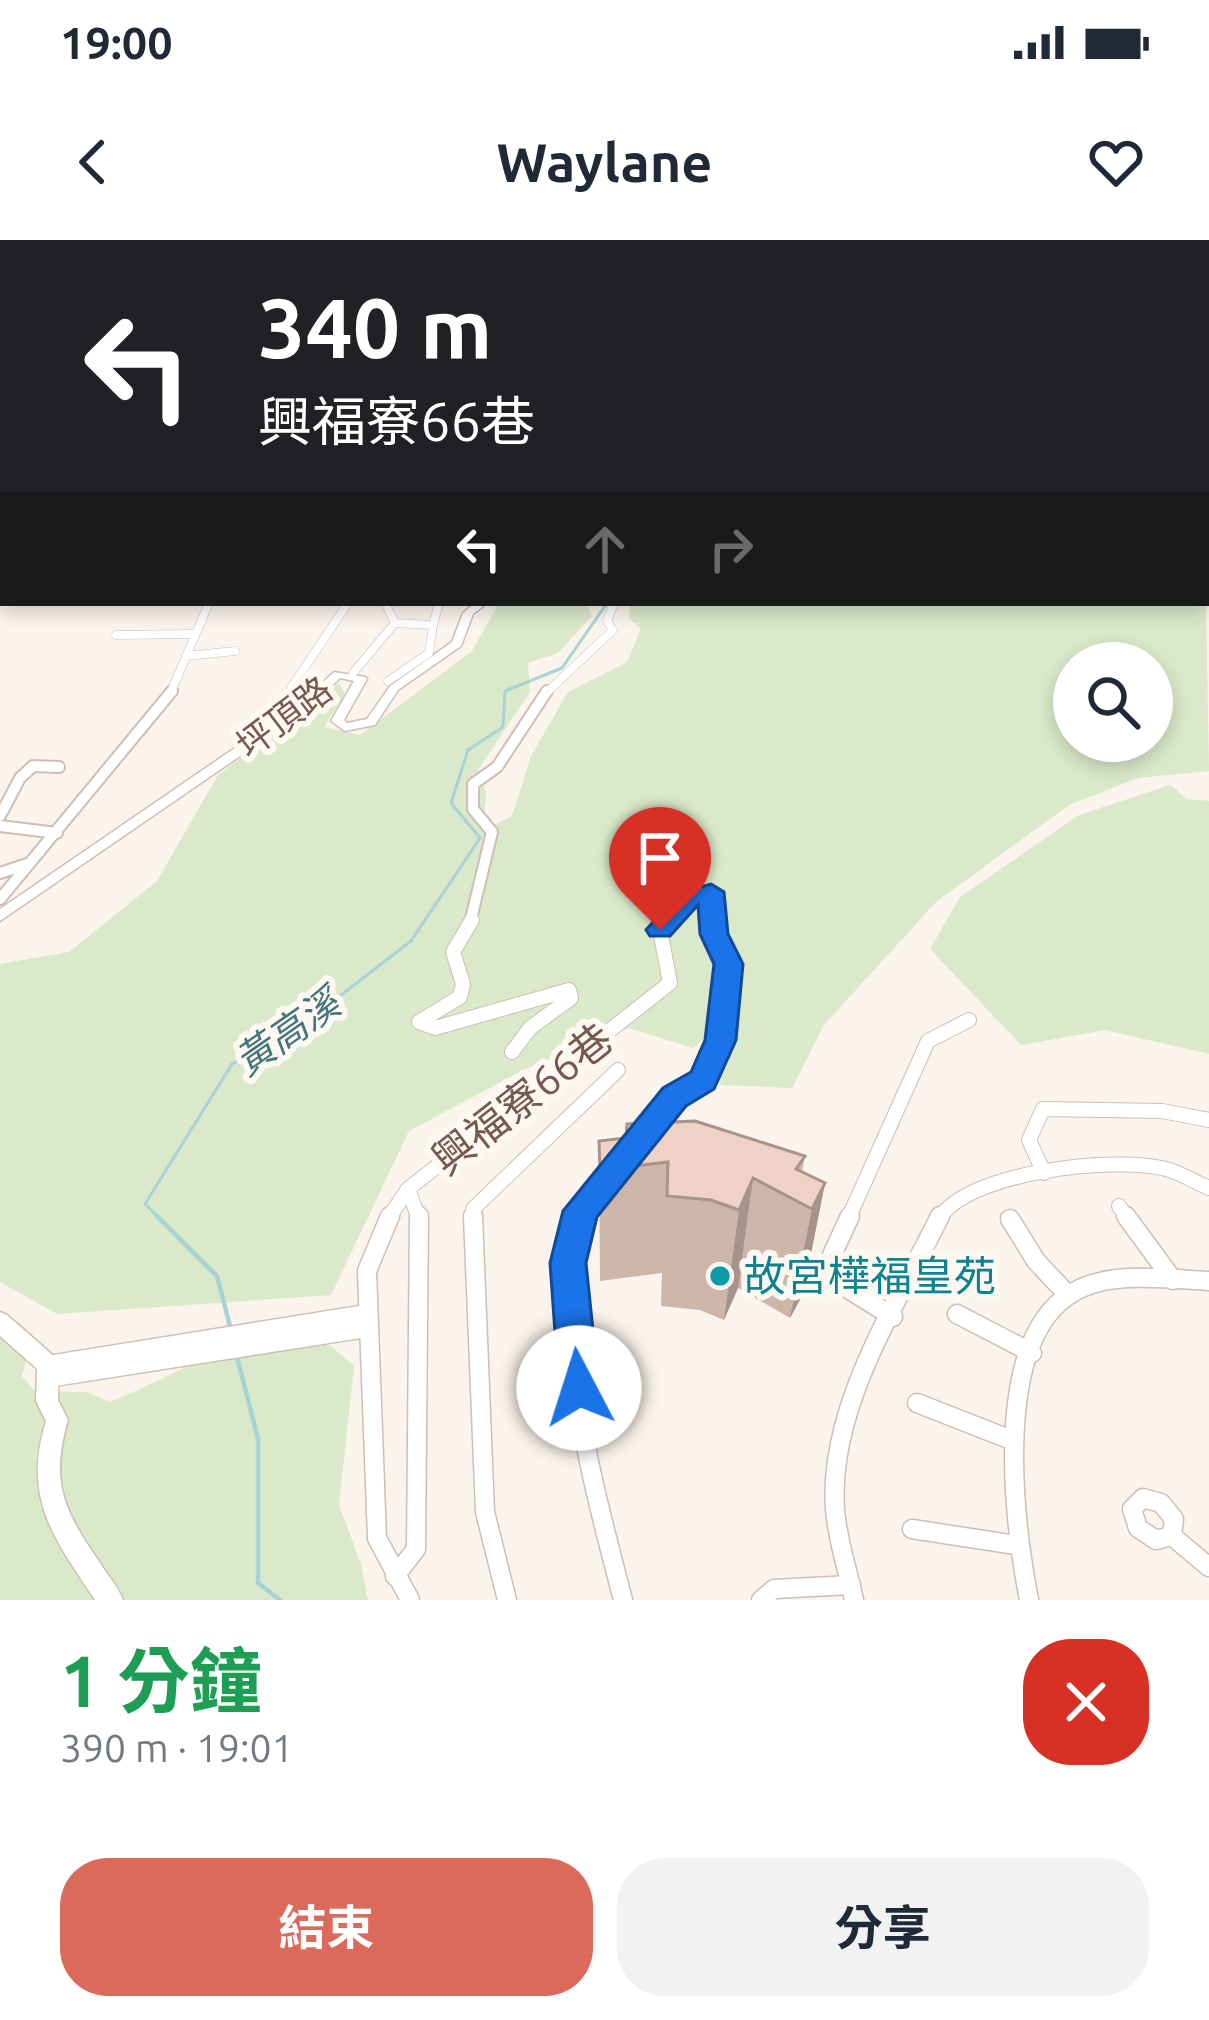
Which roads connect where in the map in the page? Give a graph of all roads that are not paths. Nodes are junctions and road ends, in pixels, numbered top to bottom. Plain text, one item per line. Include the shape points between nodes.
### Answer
1 (207, 606) edge
2 (346, 606) edge
3 (386, 606) edge
4 (438, 606) edge
5 (478, 606) edge
6 (613, 606) edge
7 (395, 623) junction
8 (433, 625) junction
9 (192, 634) junction
10 (116, 635) dead end
11 (235, 651) dead end
12 (186, 656) junction
13 (353, 673) junction
14 (388, 681) dead end
15 (291, 688) dead end
16 (58, 767) dead end
17 (0, 816) edge
18 (0, 826) edge
19 (57, 832) junction
20 (31, 862) junction
21 (0, 873) edge
22 (1, 910) edge
23 (969, 1020) dead end
24 (512, 1052) dead end
25 (618, 1070) dead end
26 (1209, 1120) edge
27 (634, 1146) edge
28 (621, 1162) edge
29 (1044, 1173) junction
30 (1209, 1188) edge
31 (408, 1189) junction
32 (1119, 1207) dead end
33 (1010, 1219) dead end
34 (1173, 1280) junction
35 (1209, 1281) edge
36 (1067, 1294) junction
37 (957, 1314) dead end
38 (893, 1317) junction
39 (367, 1321) junction
40 (0, 1322) edge
41 (1032, 1354) junction
42 (48, 1371) junction
43 (917, 1403) dead end
44 (1014, 1442) junction
45 (912, 1529) dead end
46 (1172, 1536) dead end
47 (1016, 1545) junction
48 (1209, 1568) edge
49 (395, 1576) junction
50 (853, 1592) edge
51 (110, 1600) edge
52 (410, 1600) edge
53 (507, 1600) edge
54 (623, 1600) edge
55 (761, 1600) edge
56 (1028, 1600) edge

1 - 9 street
2 - 15 street
3 - 7 street
4 - 8 street
5 - 13 street, 坪頂路 via 457,644 394,688 371,722 345,727 337,721 361,679
6 - 24 street via 613,630 549,688 497,767 473,784 472,809 492,832 472,919 453,952 463,984 460,997 419,1022 435,1028 569,990 572,998
7 - 8 street
7 - 13 street
8 - 14 street via 430,653
9 - 10 street
9 - 12 street
11 - 12 street
12 - 19 street via 172,691
13 - 22 street, 坪頂路 via 323,684 303,707
16 - 17 street via 33,766
18 - 19 street
19 - 20 street
20 - 21 street
20 - 22 street
23 - 38 street via 928,1041 832,1255 839,1283
25 - 53 street via 473,1209 485,1512
26 - 29 street via 1043,1108 1029,1140
27 - 31 street, 興福寮66巷 via 675,1097 703,1080 720,1040 729,964 714,934 711,892 688,899 660,930 670,982
28 - 54 street via 580,1211 568,1263 583,1430
29 - 30 street via 1166,1169
29 - 38 street via 982,1184 942,1212
31 - 39 street, 興福寮66巷 via 367,1271
31 - 49 street, 興福寮66巷 via 418,1216 416,1549
32 - 34 street
33 - 36 street
34 - 35 street
34 - 36 street via 1105,1280
36 - 41 street via 1044,1318
37 - 41 street
38 - 50 street via 860,1379 840,1450 835,1509
39 - 42 street
39 - 49 street, 興福寮66巷 via 377,1538
40 - 42 street
41 - 44 street via 1015,1405
42 - 51 street via 47,1401 57,1420 44,1452 55,1517
43 - 44 street
44 - 47 street
45 - 47 street
46 - 48 street
47 - 56 street
49 - 52 street, 興福寮66巷
50 - 55 street via 774,1589

